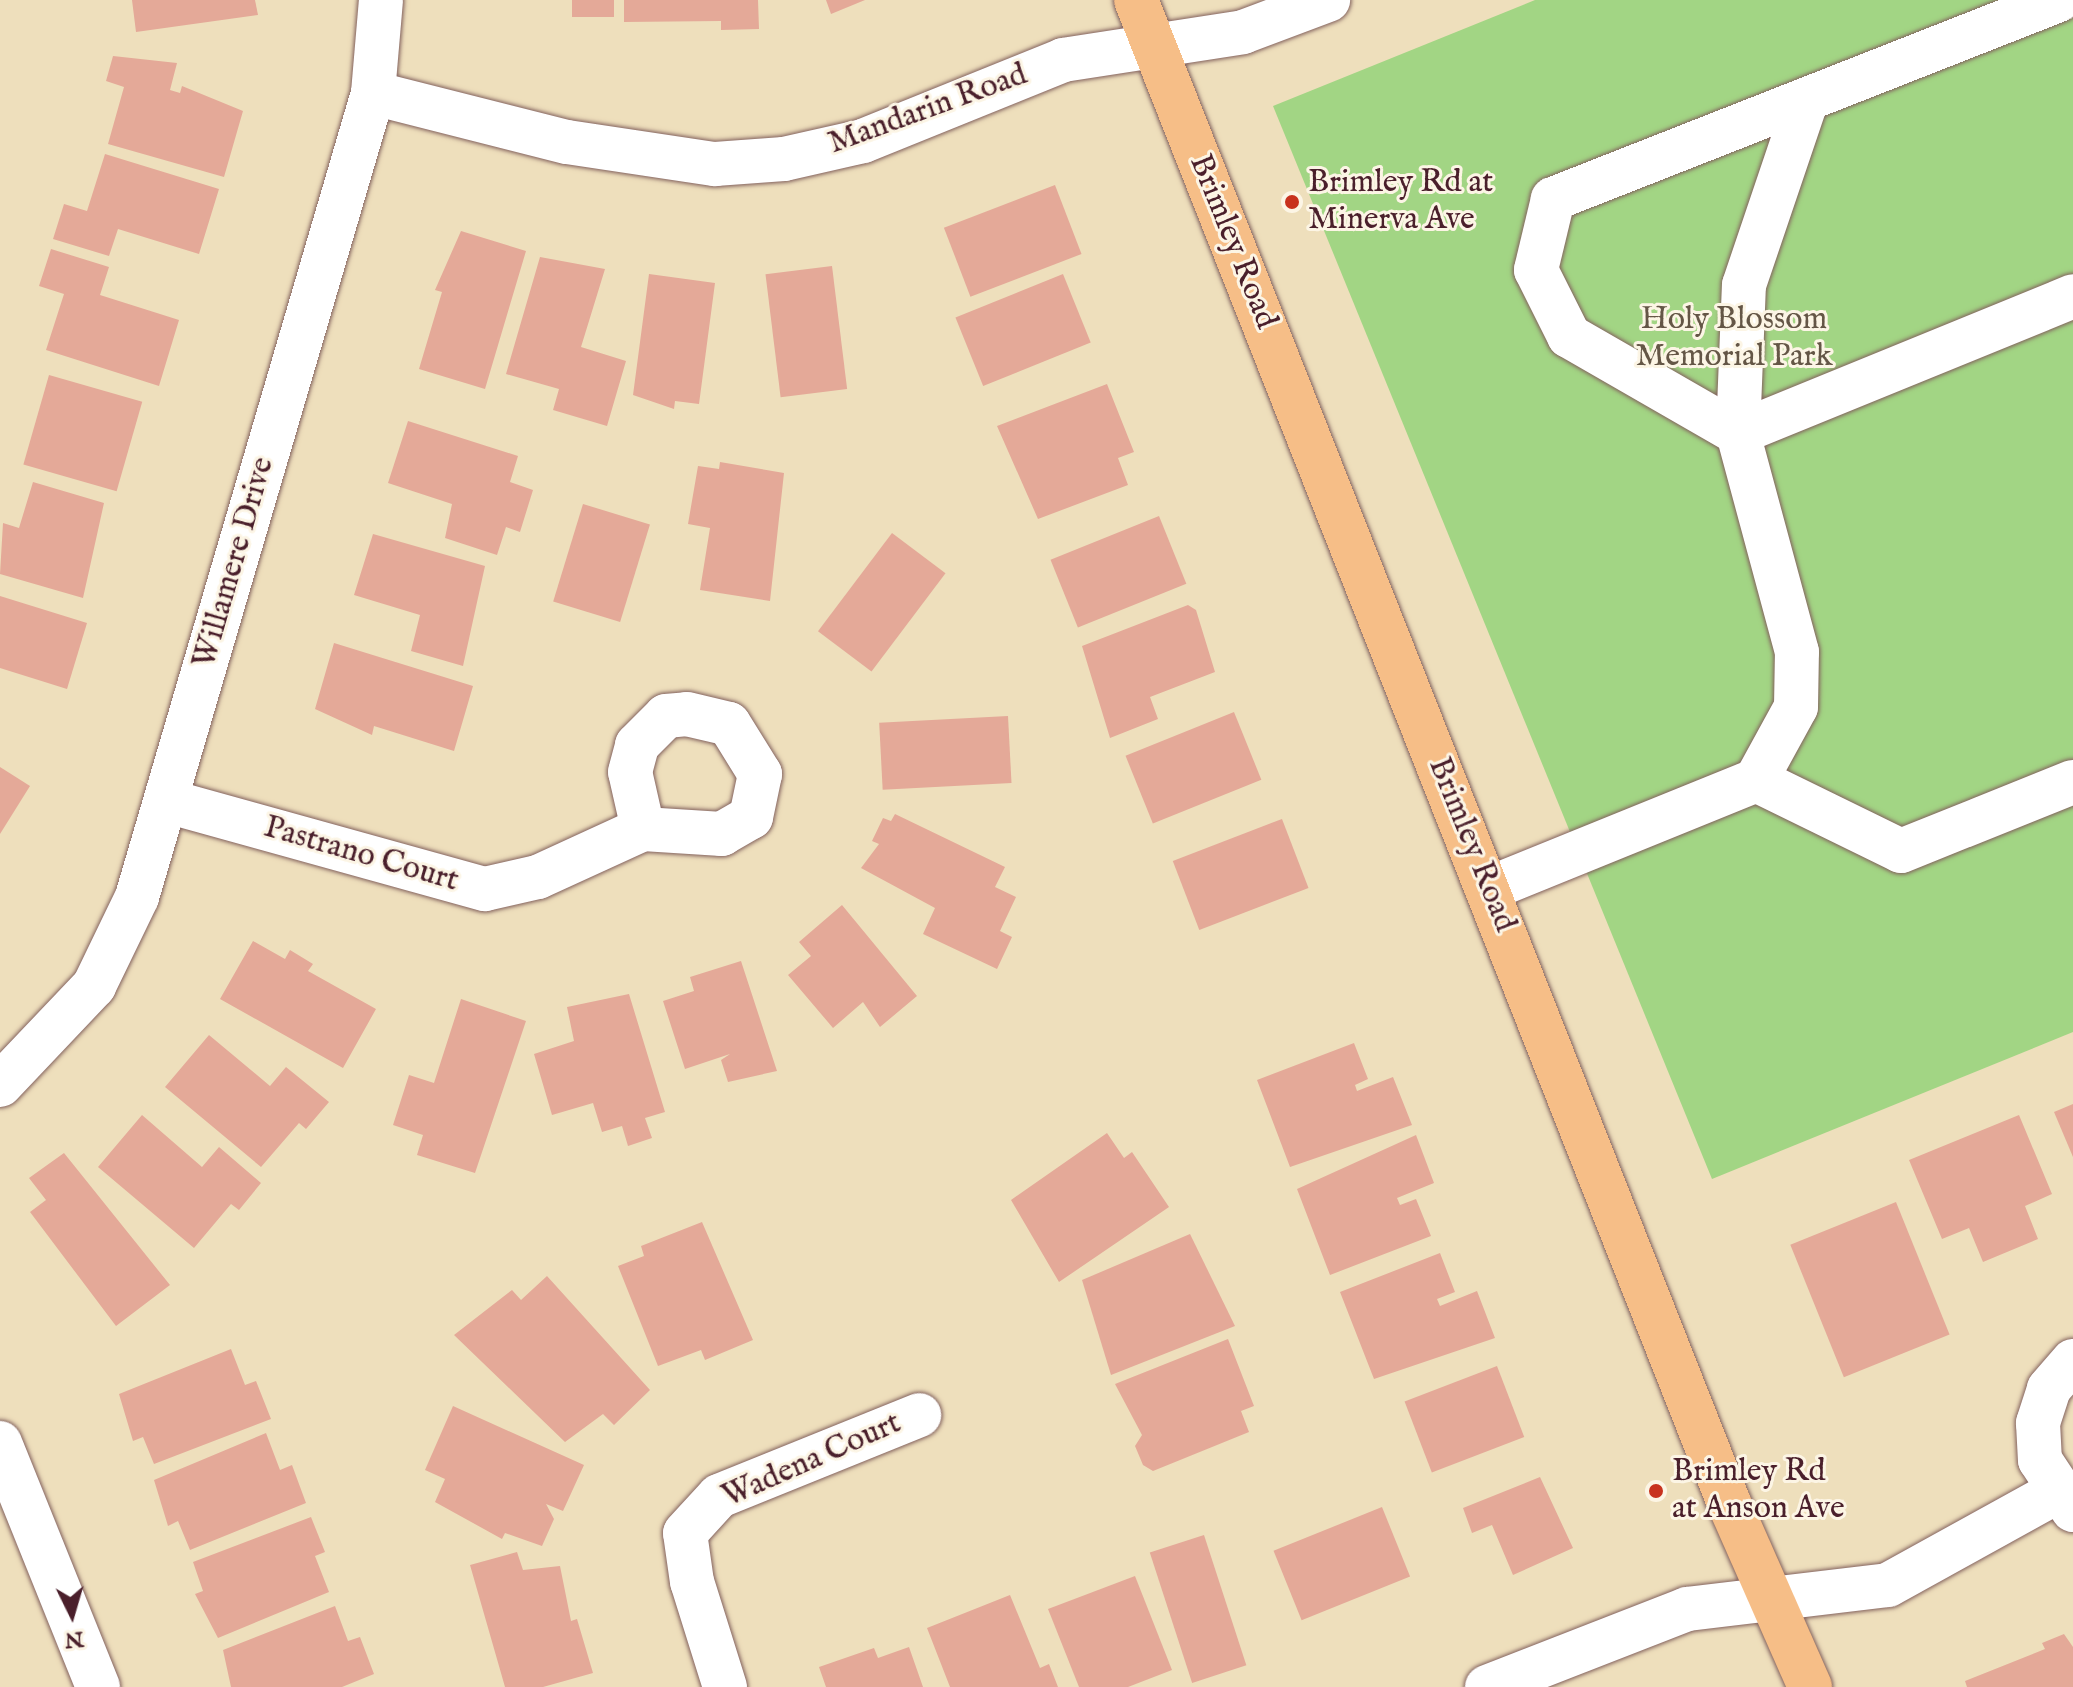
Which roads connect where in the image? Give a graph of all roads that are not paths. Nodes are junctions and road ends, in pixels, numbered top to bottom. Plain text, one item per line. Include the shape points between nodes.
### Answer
1 (381, 0) edge
2 (1136, 0) edge
3 (1328, 0) edge
4 (2059, 0) edge
5 (1154, 46) junction
6 (373, 93) junction
7 (1807, 99) junction
8 (2073, 296) edge
9 (1738, 433) junction
10 (1756, 780) junction
11 (2073, 782) edge
12 (167, 801) junction
13 (643, 829) dead end
14 (1488, 889) junction
15 (0, 1085) edge
16 (2073, 1361) edge
17 (919, 1415) dead end
18 (0, 1443) edge
19 (2064, 1501) edge
20 (1773, 1601) junction
21 (98, 1687) edge
22 (725, 1687) edge
23 (1487, 1687) edge
24 (1810, 1687) edge

1 - 6 street, Willamere Drive
2 - 5 main road, Brimley Road
3 - 5 street, Mandarin Road via 1243,32
4 - 7 street
5 - 6 street, Mandarin Road via 1063,60 863,141 715,164 567,142
5 - 14 main road, Brimley Road
6 - 12 street, Willamere Drive
7 - 9 street via 1744,285
7 - 9 street via 1553,199 1536,270 1569,336
8 - 9 street
9 - 10 street via 1797,652 1796,707
10 - 11 street via 1901,851
10 - 14 street
12 - 13 street, Pastrano Court via 485,889 538,877
12 - 15 street, Willamere Drive via 137,897 94,986
14 - 20 main road, Brimley Road
16 - 19 street via 2049,1389 2038,1423 2040,1460
17 - 22 street, Wadena Court via 719,1496 685,1533 692,1582
18 - 21 street
19 - 20 street via 1888,1585
20 - 23 street via 1687,1609
20 - 24 main road, Brimley Road

